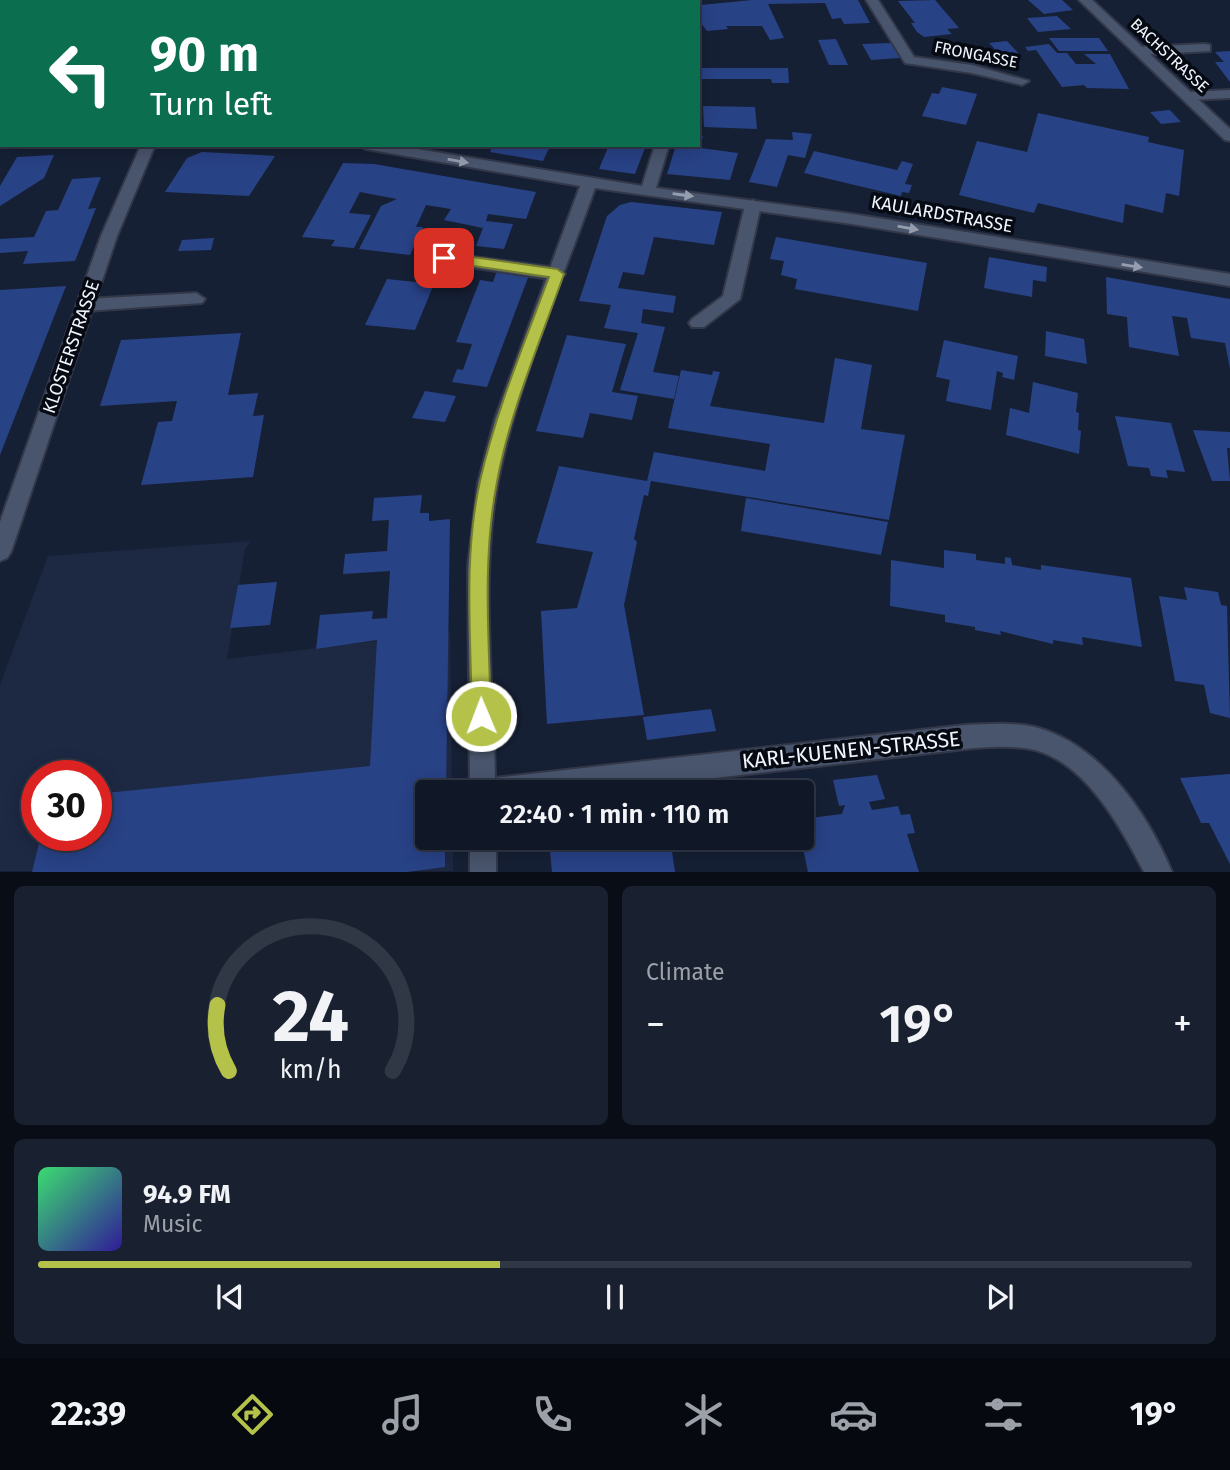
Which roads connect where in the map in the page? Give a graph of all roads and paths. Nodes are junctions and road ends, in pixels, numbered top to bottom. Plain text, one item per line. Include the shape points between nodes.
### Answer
1 (872, 0) edge
2 (1085, 0) edge
3 (1205, 48) dead end
4 (1139, 51) junction
5 (1022, 80) dead end
6 (1230, 94) edge
7 (1189, 96) junction
8 (1230, 137) edge
9 (147, 147) edge
10 (378, 147) edge
11 (661, 147) edge
12 (589, 183) junction
13 (648, 190) junction
14 (753, 205) junction
15 (436, 274) dead end
16 (557, 274) junction
17 (1230, 280) edge
18 (196, 299) dead end
19 (86, 305) junction
20 (698, 323) dead end
21 (0, 552) edge
22 (483, 780) edge
23 (588, 780) edge
24 (483, 850) edge
25 (483, 872) edge
26 (1159, 872) edge

1 - 5 street, FRONGASSE via 910,60
2 - 4 street, BACHSTRASSE
3 - 4 street
4 - 7 street, BACHSTRASSE
6 - 7 street
7 - 8 street, BACHSTRASSE
9 - 19 street, KLOSTERSTRASSE
10 -> 12 street, KAULARDSTRASSE
11 - 13 street
12 - 13 street, KAULARDSTRASSE
12 - 16 street
13 -> 14 street, KAULARDSTRASSE
14 -> 17 street, KAULARDSTRASSE
14 - 20 street via 731,299
15 - 16 street via 444,258
16 - 22 street via 505,419 488,483 479,566
18 - 19 street
19 - 21 street, KLOSTERSTRASSE
23 - 26 street, KARL-KUENEN-STRASSE via 965,737 1008,736 1046,742 1091,772 1123,808
24 - 25 street

